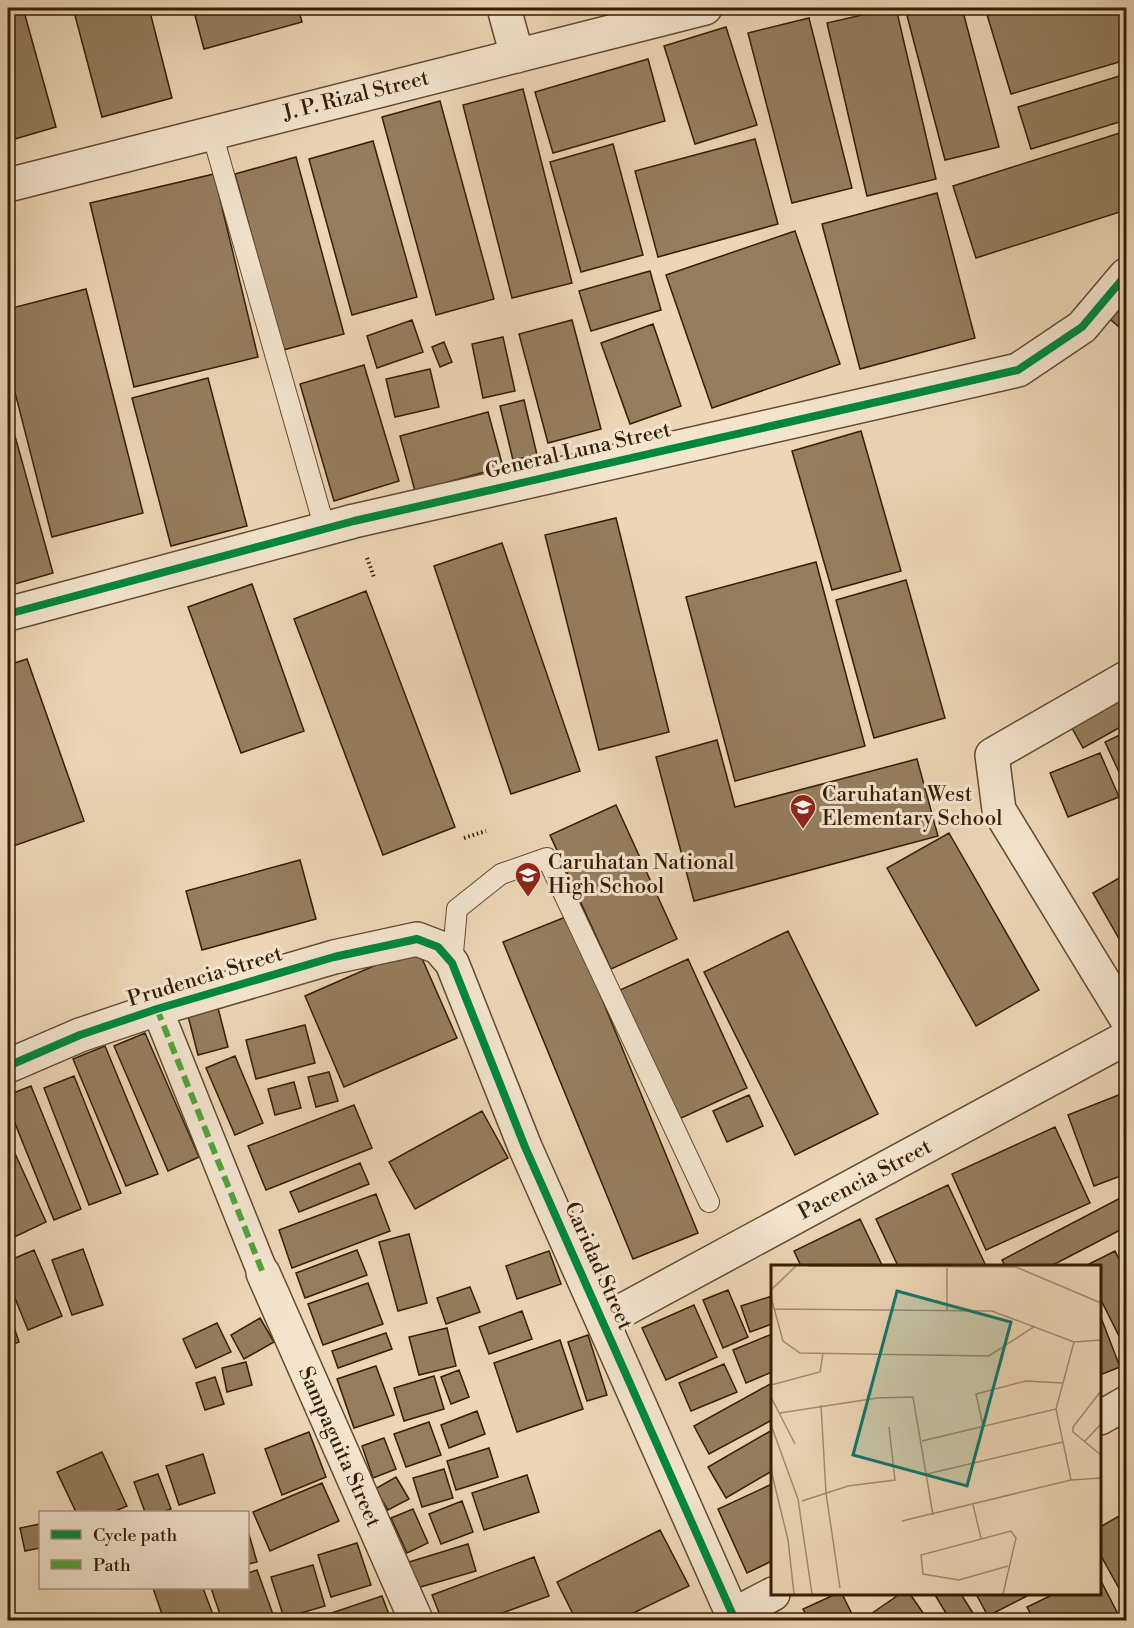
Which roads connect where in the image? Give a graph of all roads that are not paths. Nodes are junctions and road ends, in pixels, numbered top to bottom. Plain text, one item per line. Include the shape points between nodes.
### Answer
1 (504, 8) edge
2 (705, 8) edge
3 (517, 56) junction
4 (212, 133) junction
5 (8, 185) edge
6 (1126, 275) edge
7 (325, 529) junction
8 (8, 614) edge
9 (1126, 678) edge
10 (417, 939) joint
11 (452, 963) junction
12 (156, 1009) junction
13 (1126, 1018) edge
14 (1126, 1038) edge
15 (8, 1066) edge
16 (709, 1202) dead end
17 (263, 1273) joint
18 (603, 1321) junction
19 (1126, 1403) edge
20 (1101, 1417) edge
21 (771, 1594) edge
22 (734, 1618) edge
23 (416, 1620) edge

1 - 3 street
2 - 3 street, J. P. Rizal Street
3 - 4 street, J. P. Rizal Street
4 - 5 street, J. P. Rizal Street
4 - 7 lane
6 - 7 street, General Luna Street via 1082,327 1018,370
7 - 8 street, General Luna Street
9 - 13 street via 992,755 999,810
10 - 11 street, Caridad Street via 438,947
10 - 12 street, Prudencia Street via 334,957
11 - 16 lane via 457,909 501,874 547,858
11 - 18 street, Caridad Street via 525,1147
12 - 15 street, Prudencia Street via 80,1035
12 - 17 street
14 - 18 street, Pacencia Street
17 - 23 street, Sampaguita Street
18 - 22 street, Caridad Street
19 - 20 street
21 - 22 street

